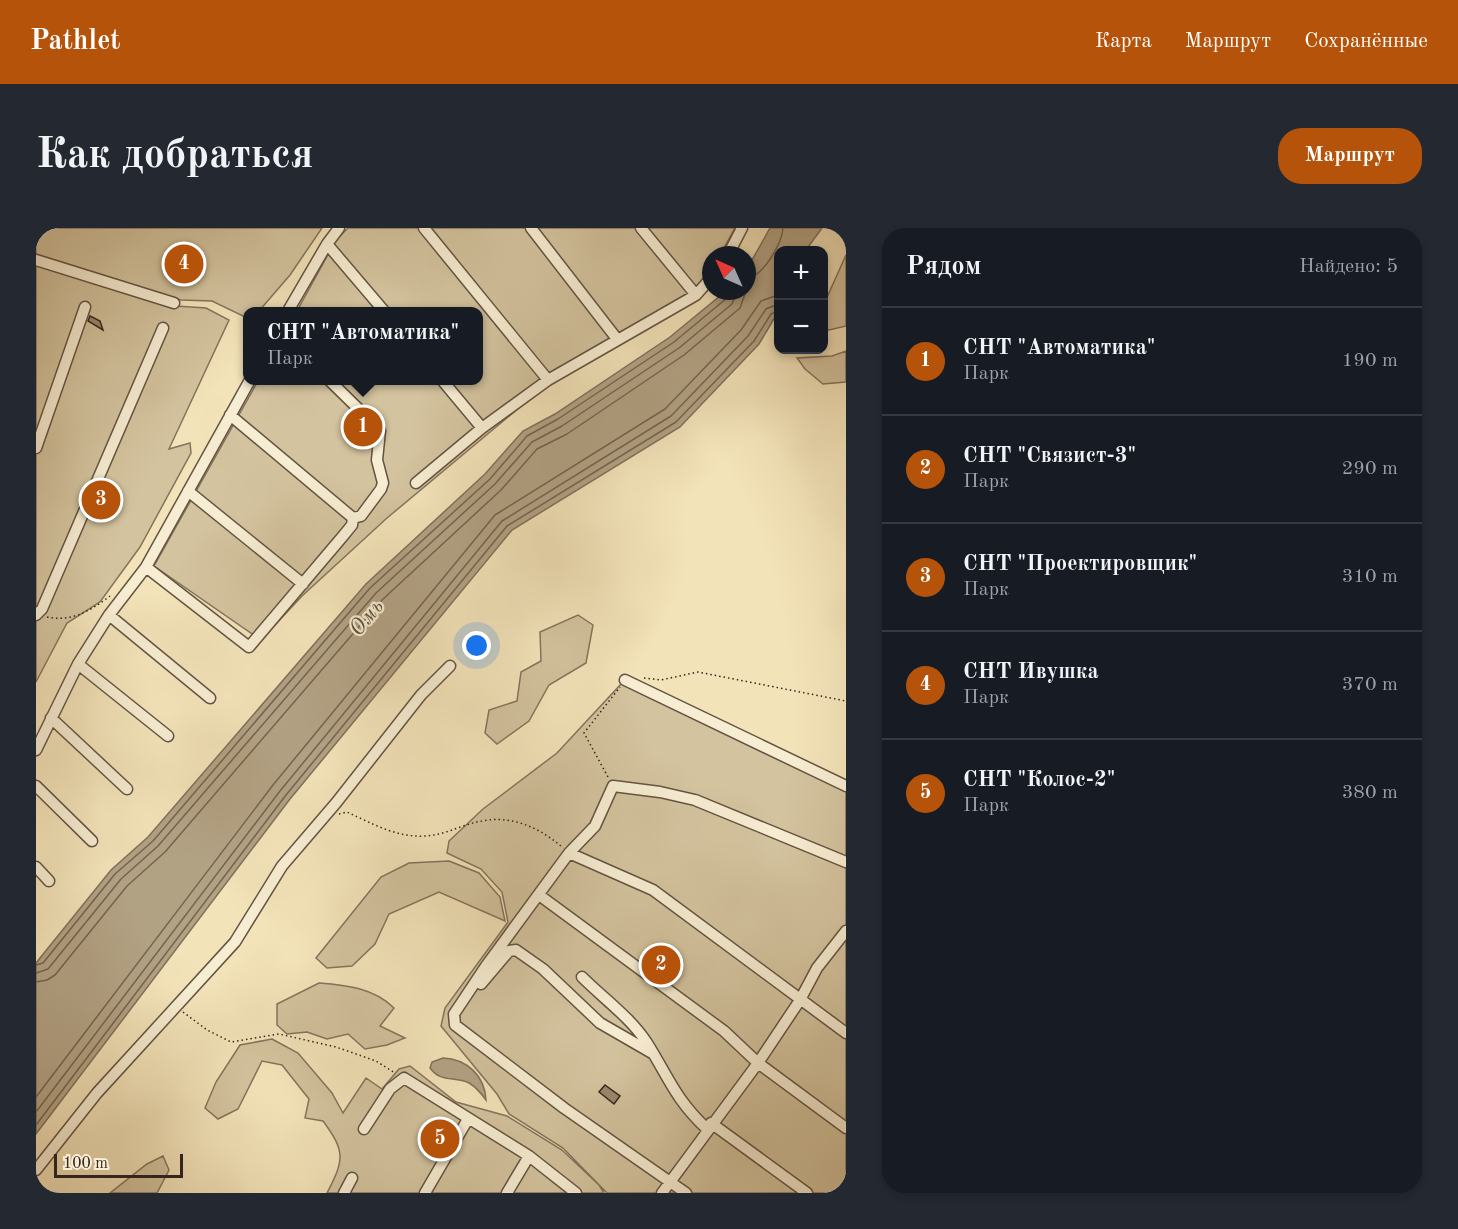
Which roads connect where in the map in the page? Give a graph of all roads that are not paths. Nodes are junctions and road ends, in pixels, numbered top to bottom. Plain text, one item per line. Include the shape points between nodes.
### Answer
1 (339, 228) edge
2 (423, 228) edge
3 (531, 228) edge
4 (641, 228) edge
5 (742, 228) edge
6 (327, 244) junction
7 (733, 246) edge
8 (36, 260) edge
9 (702, 288) edge
10 (696, 295) junction
11 (174, 303) dead end
12 (85, 306) dead end
13 (291, 307) edge
14 (380, 307) edge
15 (163, 328) dead end
16 (617, 339) junction
17 (548, 380) junction
18 (248, 385) edge
19 (333, 385) edge
20 (445, 385) edge
21 (230, 415) junction
22 (482, 428) junction
23 (36, 448) edge
24 (416, 483) dead end
25 (188, 491) junction
26 (353, 518) junction
27 (146, 567) junction
28 (303, 584) junction
29 (37, 615) edge
30 (109, 615) junction
31 (78, 664) junction
32 (450, 666) dead end
33 (625, 680) dead end
34 (210, 698) dead end
35 (51, 718) junction
36 (168, 736) dead end
37 (36, 750) edge
38 (36, 786) edge
39 (846, 786) edge
40 (127, 789) dead end
41 (92, 841) dead end
42 (569, 853) junction
43 (846, 862) edge
44 (36, 867) edge
45 (50, 881) dead end
46 (539, 894) junction
47 (846, 931) edge
48 (843, 944) edge
49 (582, 977) dead end
50 (469, 991) junction
51 (800, 1000) junction
52 (846, 1033) edge
53 (652, 1053) junction
54 (758, 1063) junction
55 (468, 1119) junction
56 (709, 1126) junction
57 (846, 1128) edge
58 (364, 1129) dead end
59 (529, 1156) junction
60 (36, 1170) edge
61 (352, 1178) dead end
62 (670, 1181) junction
63 (344, 1193) edge
64 (425, 1193) edge
65 (507, 1193) edge
66 (576, 1193) edge
67 (662, 1193) edge
68 (686, 1193) edge
69 (807, 1193) edge

1 - 6 street
2 - 17 street
3 - 16 street
4 - 10 street
5 - 7 street
6 - 13 street
6 - 14 street
8 - 11 street
9 - 10 street
10 - 16 street
12 - 23 street
15 - 29 street
16 - 17 street
17 - 22 street
18 - 21 street
19 - 26 street via 380,430 377,460 383,483 361,516
20 - 22 street
21 - 25 street
21 - 26 street
22 - 24 street
25 - 27 street
25 - 28 street
26 - 28 street via 344,536
27 - 28 street via 249,647
27 - 30 street
30 - 31 street
30 - 34 street
31 - 35 street
31 - 36 street
32 - 60 street via 405,714 282,866 235,942 97,1093
33 - 39 street
35 - 37 street
35 - 40 street
38 - 41 street
42 - 43 street via 595,826 613,786 695,800
42 - 46 street
42 - 51 street via 653,890
44 - 45 street
46 - 50 street
46 - 54 street via 724,1031
47 - 48 street
48 - 51 street via 817,968
49 - 53 street via 633,1025
50 - 53 street via 479,986 509,951 516,950 543,969 600,1023
50 - 62 street via 454,1014 455,1025 564,1108
51 - 52 street
51 - 54 street
53 - 56 street via 674,1093
54 - 56 street
54 - 57 street
55 - 58 street via 404,1078 390,1089
55 - 59 street
55 - 64 street
56 - 62 street
56 - 69 street
59 - 65 street
59 - 66 street
61 - 63 street
62 - 67 street
62 - 68 street

